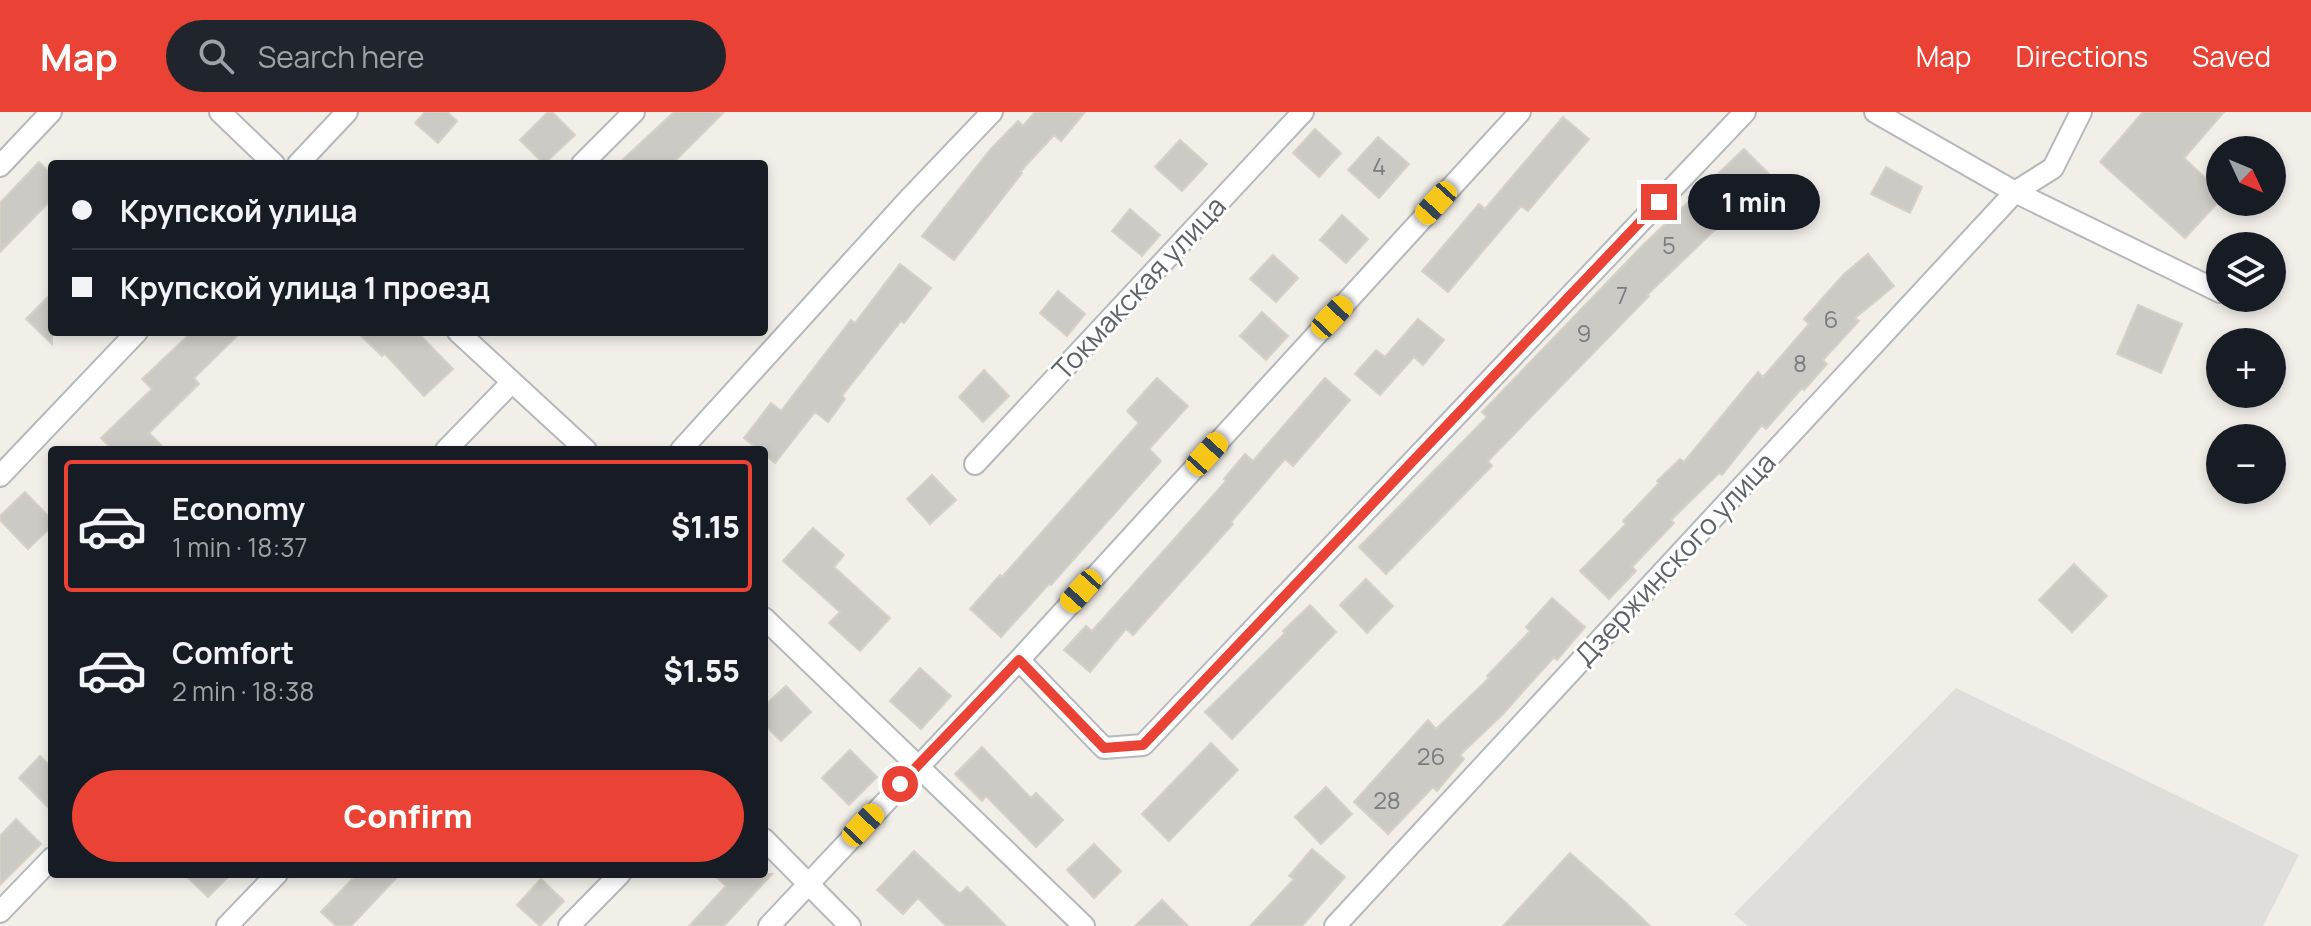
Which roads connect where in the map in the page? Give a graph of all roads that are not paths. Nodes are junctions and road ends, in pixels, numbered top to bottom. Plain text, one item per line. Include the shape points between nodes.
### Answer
1 (51, 112) edge
2 (220, 112) edge
3 (347, 112) edge
4 (634, 112) edge
5 (992, 112) edge
6 (1303, 112) edge
7 (1520, 112) edge
8 (1745, 112) edge
9 (1875, 112) edge
10 (2081, 112) edge
11 (270, 160) edge
12 (302, 160) edge
13 (586, 160) edge
14 (0, 166) edge
15 (2015, 192) junction
16 (2206, 285) edge
17 (133, 336) edge
18 (462, 336) edge
19 (512, 382) junction
20 (450, 446) edge
21 (582, 446) edge
22 (685, 446) edge
23 (975, 464) dead end
24 (0, 476) edge
25 (768, 622) edge
26 (1019, 660) junction
27 (919, 764) junction
28 (768, 843) edge
29 (48, 862) edge
30 (273, 878) edge
31 (616, 878) edge
32 (807, 885) junction
33 (0, 912) edge
34 (227, 926) edge
35 (569, 926) edge
36 (769, 926) edge
37 (850, 926) edge
38 (1084, 926) edge
39 (1335, 926) edge

1 - 14 street
2 - 11 street
3 - 12 street
4 - 13 street
5 - 22 street
6 - 23 street, Токмакская улица
7 - 26 street
8 - 26 street via 1143,745 1104,748
9 - 15 street
10 - 15 street via 2053,168
15 - 16 street
15 - 39 street, Дзержинского улица
17 - 24 street
18 - 19 street
19 - 20 street
19 - 21 street
25 - 27 street
26 - 27 street
27 - 32 street
27 - 38 street
28 - 32 street
29 - 33 street
30 - 34 street
31 - 35 street
32 - 36 street
32 - 37 street

